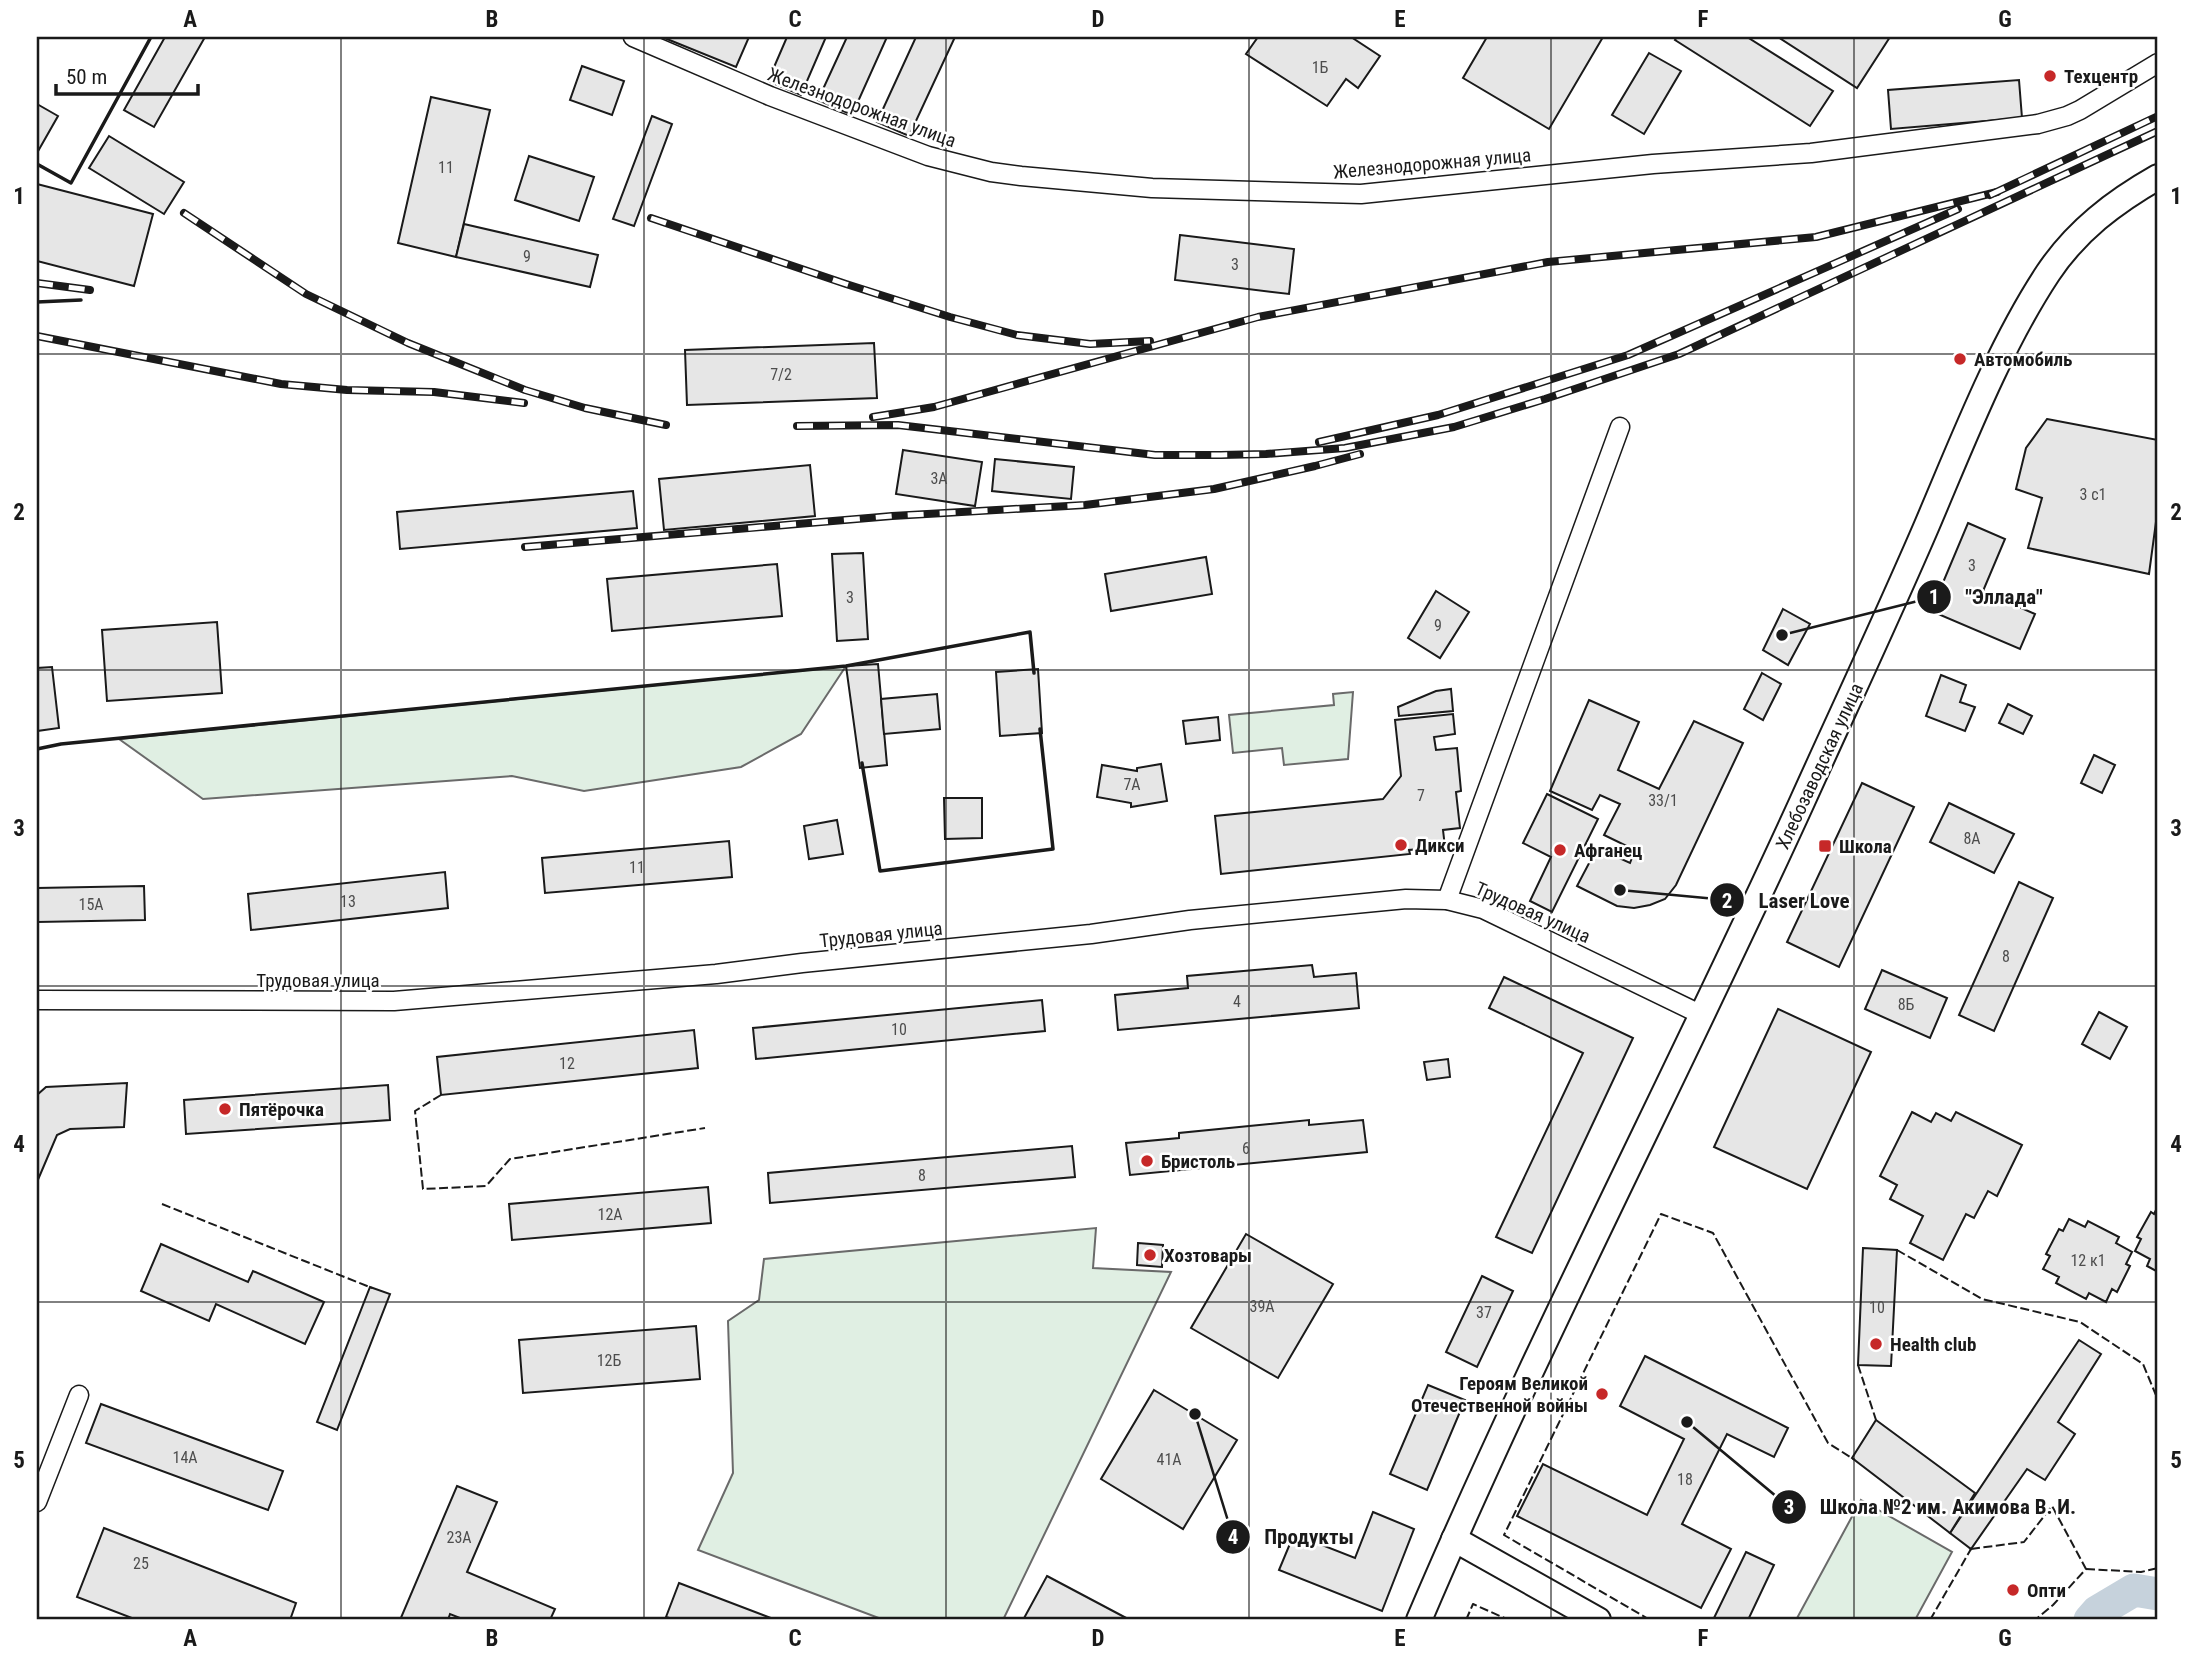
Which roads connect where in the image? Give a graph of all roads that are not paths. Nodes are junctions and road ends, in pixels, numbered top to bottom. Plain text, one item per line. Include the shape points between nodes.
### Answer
1 (634, 37) edge
2 (2158, 63) edge
3 (2158, 177) edge
4 (1620, 427) dead end
5 (1447, 900) junction
6 (37, 1000) edge
7 (1702, 1015) junction
8 (79, 1395) dead end
9 (37, 1502) edge
10 (1454, 1539) junction
11 (1419, 1620) edge
12 (1598, 1620) edge

1 - 2 street, Железнодорожная улица via 880,139 991,172 1152,188 1360,194 1811,153 2038,124 2080,110
3 - 7 main road, Хлебозаводская улица via 2074,238 2020,320
4 - 5 street
5 - 6 street, Трудовая улица via 1406,899 716,974 394,1001
5 - 7 street, Трудовая улица via 1512,921
7 - 10 main road, Хлебозаводская улица
8 - 9 street
10 - 11 main road, Хлебозаводская улица
10 - 12 main road

